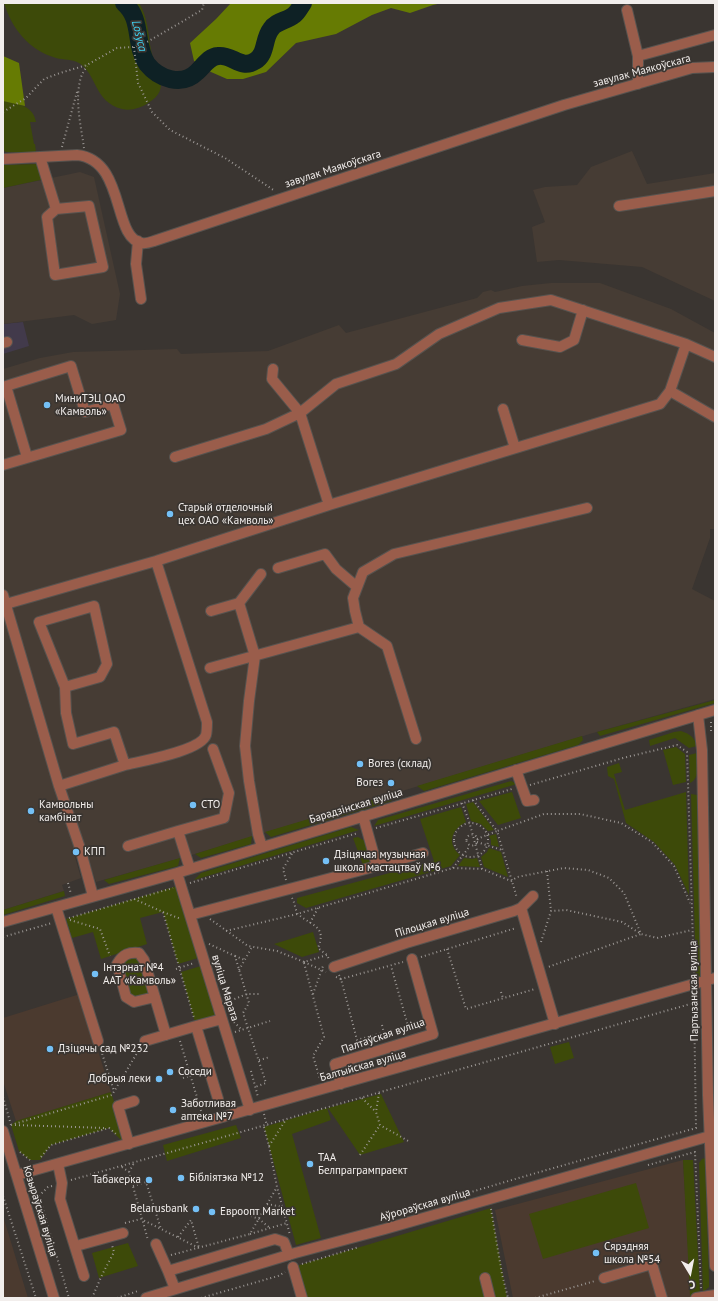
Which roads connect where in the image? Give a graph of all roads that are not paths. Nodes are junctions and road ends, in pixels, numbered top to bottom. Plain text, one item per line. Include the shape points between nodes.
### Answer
1 (626, 10) dead end
2 (715, 35) edge
3 (638, 56) junction
4 (715, 67) edge
5 (638, 84) junction
6 (40, 157) junction
7 (3, 159) edge
8 (715, 191) edge
9 (619, 206) dead end
10 (56, 210) junction
11 (138, 241) junction
12 (141, 299) dead end
13 (583, 310) junction
14 (522, 340) dead end
15 (686, 344) junction
16 (715, 357) edge
17 (272, 369) dead end
18 (670, 391) junction
19 (503, 408) dead end
20 (300, 413) junction
21 (715, 417) edge
22 (515, 448) junction
23 (27, 457) junction
24 (176, 457) dead end
25 (3, 465) edge
26 (329, 505) junction
27 (587, 508) dead end
28 (156, 561) junction
29 (278, 568) dead end
30 (261, 574) dead end
31 (358, 587) junction
32 (4, 600) edge
33 (238, 603) junction
34 (211, 610) dead end
35 (359, 626) junction
36 (256, 656) junction
37 (210, 668) dead end
38 (65, 687) junction
39 (715, 710) edge
40 (698, 715) junction
41 (416, 739) dead end
42 (213, 749) dead end
43 (125, 765) junction
44 (516, 770) junction
45 (59, 786) junction
46 (534, 800) dead end
47 (363, 816) junction
48 (178, 831) junction
49 (128, 846) dead end
50 (262, 847) junction
51 (423, 853) dead end
52 (377, 866) junction
53 (190, 869) junction
54 (177, 872) junction
55 (93, 896) junction
56 (534, 896) dead end
57 (56, 907) junction
58 (521, 908) junction
59 (191, 918) junction
60 (3, 922) edge
61 (412, 959) road end
62 (331, 972) road end
63 (710, 980) edge
64 (155, 997) junction
65 (222, 1019) junction
66 (555, 1024) junction
67 (196, 1026) junction
68 (166, 1035) junction
69 (98, 1041) road end
70 (145, 1041) road end
71 (341, 1084) junction
72 (218, 1099) dead end
73 (134, 1101) dead end
74 (250, 1110) junction
75 (3, 1131) edge
76 (710, 1136) junction
77 (129, 1144) junction
78 (58, 1164) junction
79 (17, 1175) junction
80 (123, 1233) dead end
81 (156, 1244) road end
82 (76, 1246) junction
83 (292, 1254) junction
84 (715, 1266) edge
85 (293, 1267) road end
86 (168, 1271) junction
87 (84, 1276) dead end
88 (486, 1278) dead end
89 (604, 1278) road end
90 (175, 1289) junction
91 (715, 1295) edge
92 (54, 1298) edge
93 (146, 1298) edge
94 (302, 1298) edge
95 (490, 1298) edge
96 (662, 1298) edge
97 (698, 1298) edge

1 - 3 street
2 - 3 street
3 - 5 street
4 - 5 street, завулак Маякоўскага via 692,68
5 - 11 street, завулак Маякоўскага via 564,105 154,241 143,244
6 - 7 street
6 - 10 street
6 - 11 street via 85,156 96,160 111,184 127,228 133,239
8 - 9 street
10 - 10 street via 47,217 55,275 103,267 89,206
11 - 12 street via 136,264
13 - 14 street via 574,340 560,347
13 - 15 street
13 - 20 street via 551,300 498,308 439,334 396,364 336,384
15 - 16 street
15 - 18 street
17 - 20 street via 272,379
18 - 21 street
18 - 22 street via 660,404
19 - 22 street
20 - 24 street via 266,430
20 - 26 street
22 - 26 street
23 - 23 street via 121,430 114,404 85,412 72,366 6,386
23 - 25 street
26 - 28 street
27 - 31 street via 394,554 364,572
28 - 32 street
28 - 43 street via 207,722 206,736 189,749
29 - 31 street via 326,554 336,569
30 - 33 street
31 - 35 street via 354,598
32 - 45 street
33 - 34 street
33 - 36 street
35 - 36 street
35 - 41 street via 387,646
36 - 37 street
36 - 50 street via 245,746
38 - 38 street via 39,622 94,606 107,664 100,677
38 - 43 street via 66,714 73,744 114,732
39 - 40 street, Барадзінская вуліца
40 - 44 street, Барадзінская вуліца
40 - 63 street, Партызанская вуліца via 702,756
42 - 48 street via 229,794 224,818
43 - 45 street
44 - 46 street via 527,801
44 - 47 street, Барадзінская вуліца
45 - 55 street
47 - 50 street, Барадзінская вуліца
47 - 52 street
48 - 49 street
48 - 53 street
50 - 53 street, Барадзінская вуліца
51 - 52 street
52 - 59 street
53 - 54 street, Барадзінская вуліца
54 - 55 street, Барадзінская вуліца
54 - 59 street, вуліца Марата
55 - 57 street, Барадзінская вуліца
56 - 58 street, Пілоцкая вуліца
57 - 60 street, Барадзінская вуліца
57 - 69 street via 64,920
58 - 62 street, Пілоцкая вуліца via 406,943
58 - 66 street
59 - 65 street, вуліца Марата
61 - 71 street, Палтаўская вуліца via 433,1034 335,1064
63 - 66 street, Балтыйская вуліца
63 - 76 street, Партызанская вуліца
64 - 64 street via 144,960 139,953 126,954 117,964 126,997 134,1002
64 - 68 street
65 - 67 street
65 - 74 street, вуліца Марата
66 - 71 street, Балтыйская вуліца
67 - 68 street
67 - 72 street
68 - 70 street
71 - 74 street, Балтыйская вуліца
73 - 77 street via 118,1106
74 - 77 street, Балтыйская вуліца
75 - 79 street, Козыраўская вуліца
76 - 83 street, Аўрораўская вуліца
76 - 84 street, Партызанская вуліца
77 - 78 street, Балтыйская вуліца
78 - 79 street, Балтыйская вуліца
78 - 82 street via 62,1183 60,1199
79 - 92 street, Козыраўская вуліца
80 - 82 street
81 - 86 street
82 - 87 street
83 - 86 street via 284,1242 275,1239
83 - 90 street, Аўрораўская вуліца
85 - 94 street
86 - 90 street
88 - 95 street
89 - 96 street via 652,1264
90 - 93 street, Аўрораўская вуліца
91 - 97 street

